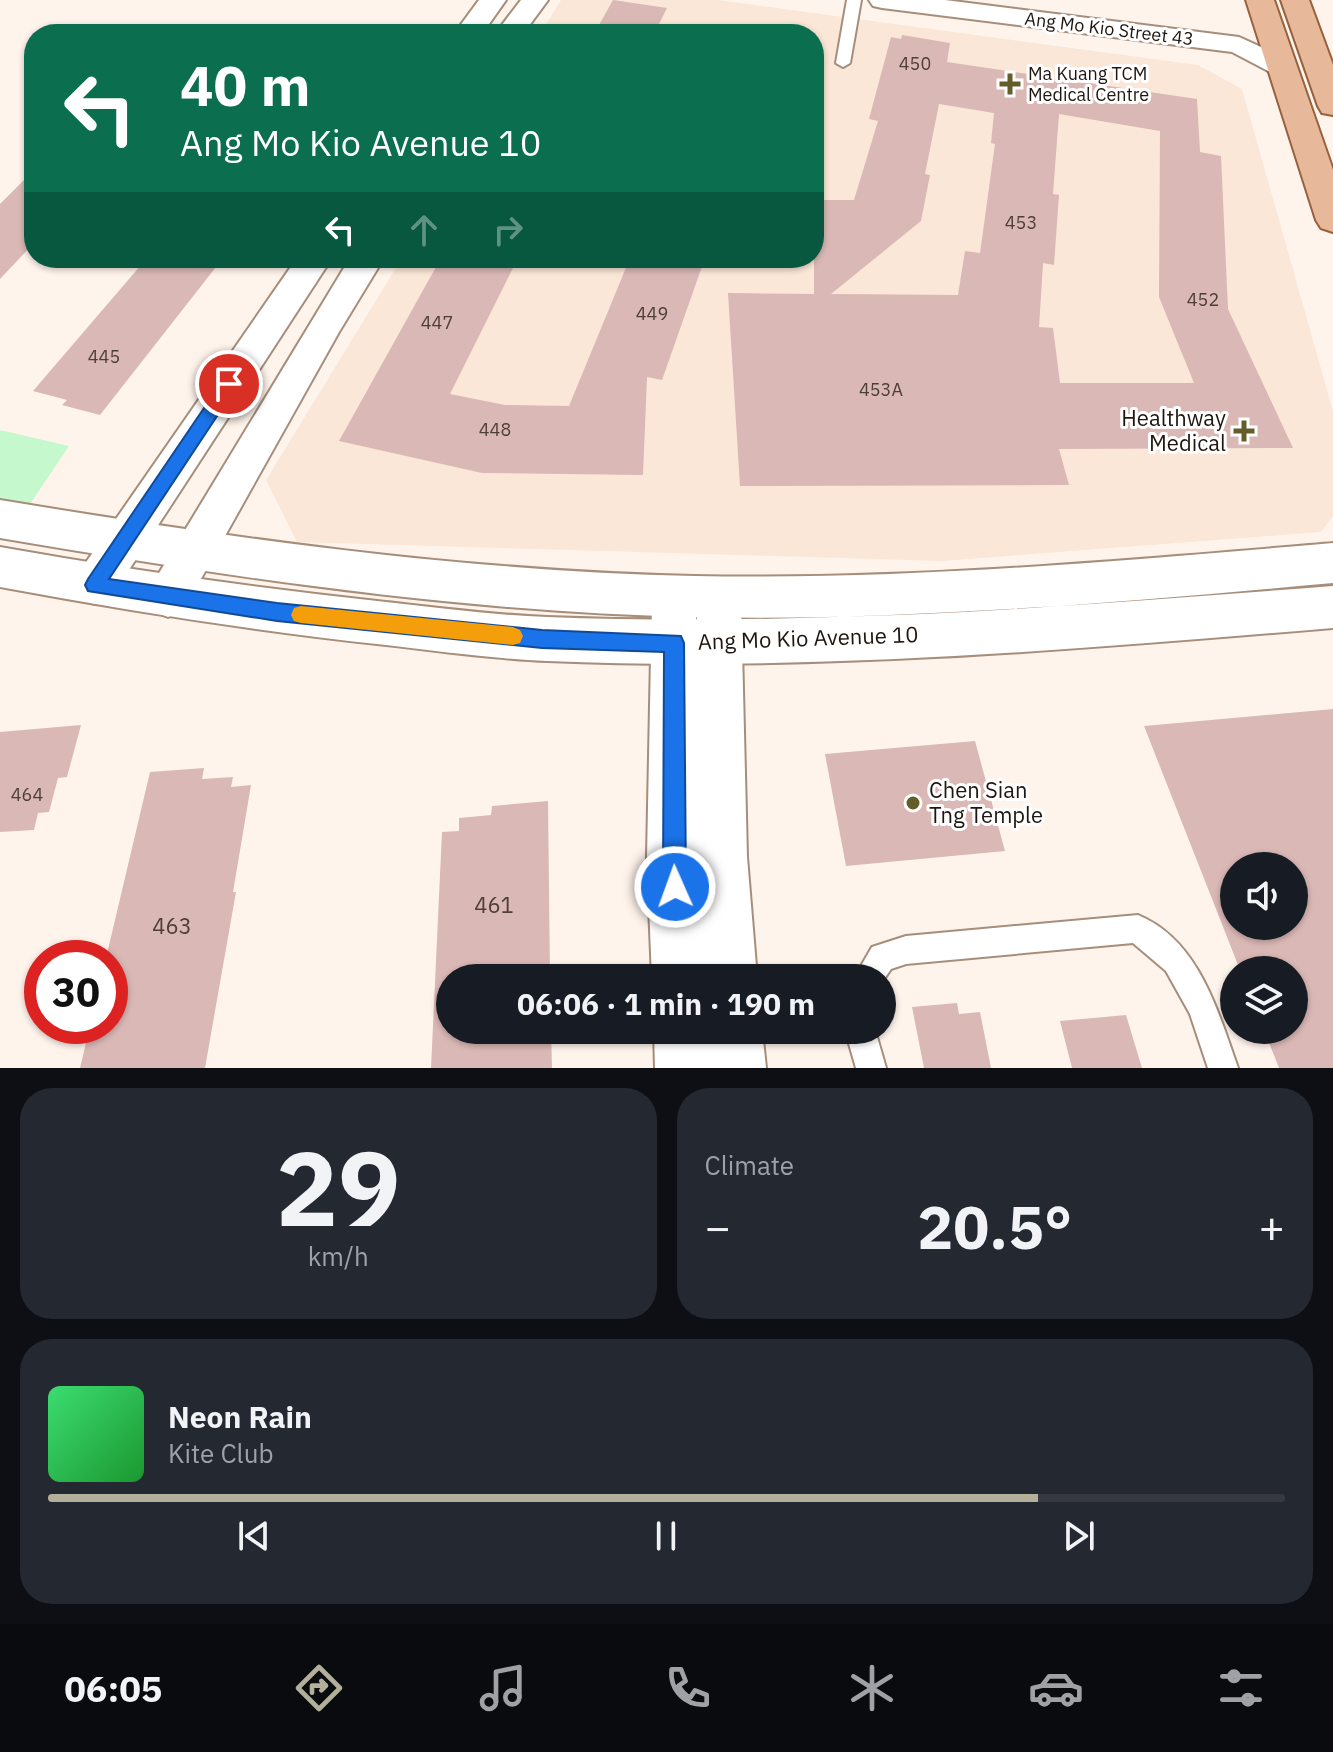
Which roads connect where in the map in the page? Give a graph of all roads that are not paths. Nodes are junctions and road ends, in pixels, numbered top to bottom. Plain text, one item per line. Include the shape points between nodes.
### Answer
1 (493, 0) edge
2 (535, 0) edge
3 (854, 0) edge
4 (882, 0) edge
5 (997, 0) edge
6 (1295, 0) edge
7 (1262, 6) edge
8 (475, 24) edge
9 (517, 24) edge
10 (843, 63) dead end
11 (1282, 67) junction
12 (1333, 106) edge
13 (1333, 220) edge
14 (308, 268) edge
15 (361, 268) edge
16 (0, 519) edge
17 (122, 541) junction
18 (195, 553) junction
19 (1333, 563) edge
20 (0, 567) edge
21 (95, 585) junction
22 (168, 597) junction
23 (1333, 607) edge
24 (697, 620) junction
25 (678, 964) edge
26 (729, 964) edge
27 (877, 964) edge
28 (683, 1044) edge
29 (735, 1044) edge
30 (864, 1044) edge
31 (684, 1068) edge
32 (737, 1068) edge
33 (871, 1068) edge
34 (1223, 1068) edge

1 - 8 street
2 - 9 street
3 - 10 lane
4 - 11 street, Ang Mo Kio Street 43 via 1239,45
5 - 7 street, Ang Mo Kio Street 43 via 1205,24 1237,21
6 - 12 main road
7 - 11 main road
11 - 13 main road
14 - 17 street
15 - 18 street
16 - 17 main road, Ang Mo Kio Avenue 10
17 - 18 main road, Ang Mo Kio Avenue 10
17 - 21 street
18 - 22 street
18 - 24 main road, Ang Mo Kio Avenue 10 via 432,579
19 - 24 main road, Ang Mo Kio Avenue 10 via 918,594
20 - 21 main road, Ang Mo Kio Avenue 10
21 - 22 main road, Ang Mo Kio Avenue 10
22 - 24 main road, Ang Mo Kio Avenue 10 via 542,639
23 - 24 main road, Ang Mo Kio Avenue 10 via 1083,627
24 - 25 street via 673,857
24 - 26 street
27 - 34 lane via 882,957 906,950 1138,929 1176,961 1202,1007
28 - 31 street
29 - 32 street
30 - 33 lane

